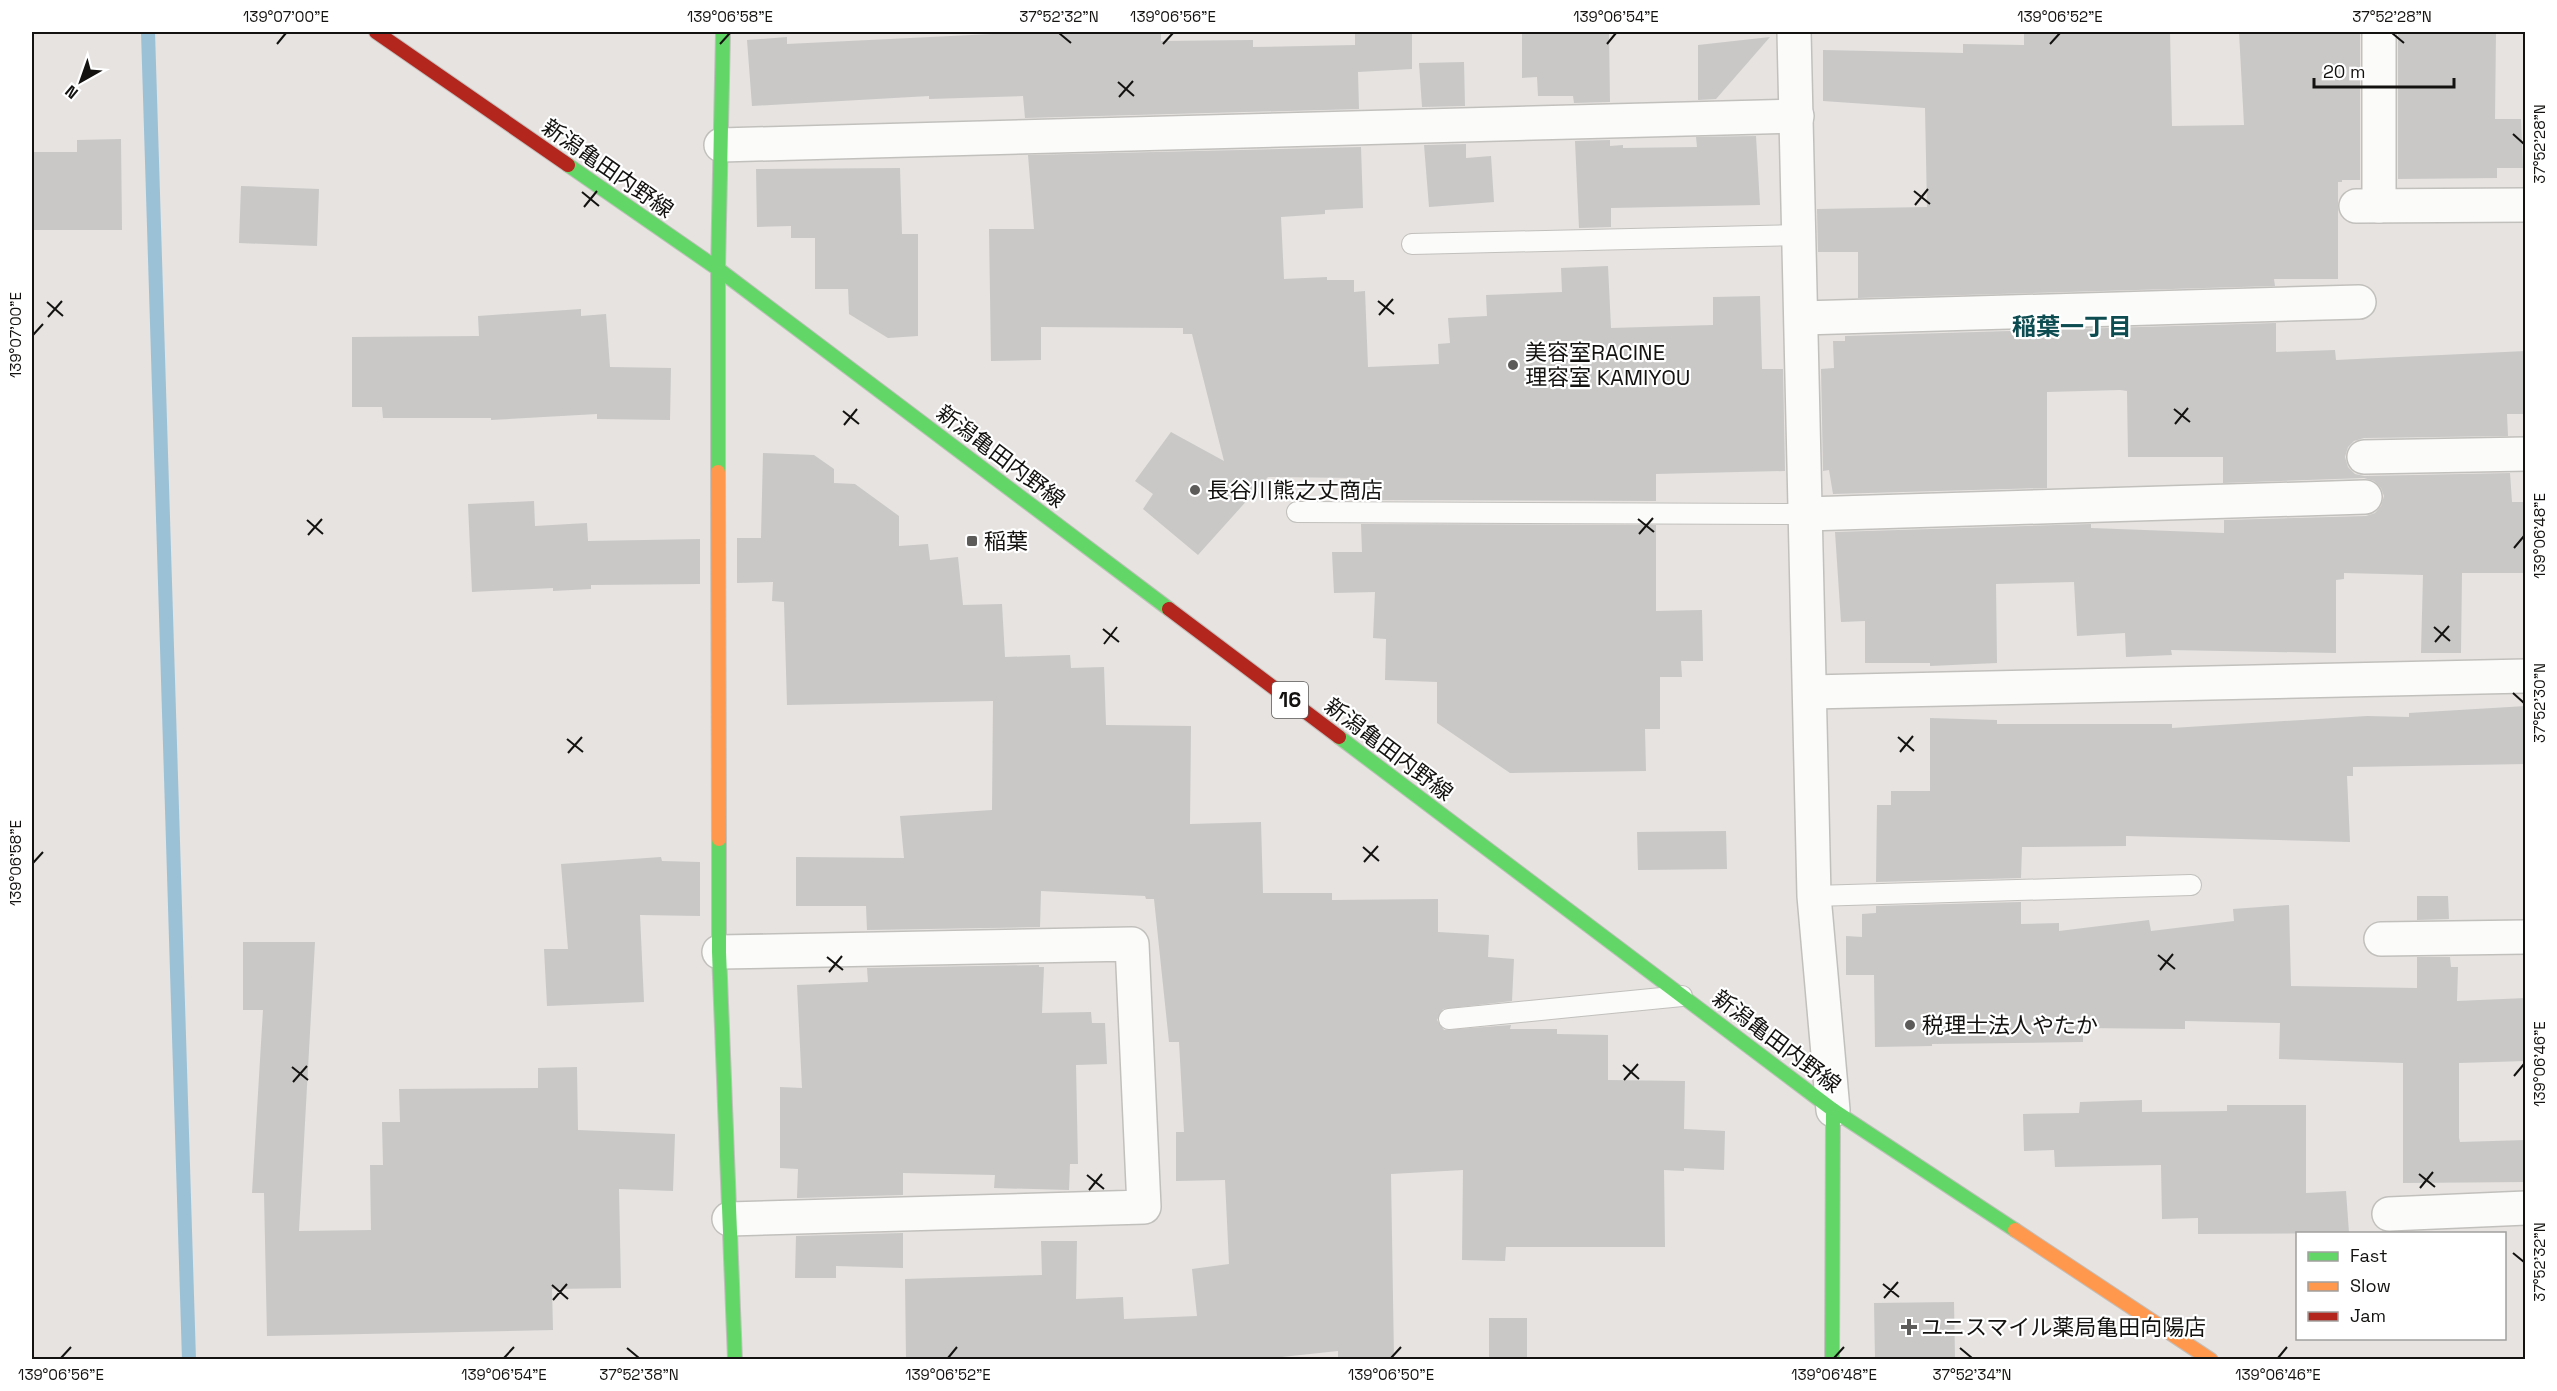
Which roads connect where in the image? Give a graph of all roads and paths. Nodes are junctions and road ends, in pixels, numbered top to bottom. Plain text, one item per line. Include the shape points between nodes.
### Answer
1 (376, 32) edge
2 (723, 32) edge
3 (1794, 32) edge
4 (2379, 32) edge
5 (1797, 116) junction
6 (722, 145) junction
7 (2526, 205) edge
8 (1800, 235) junction
9 (1412, 244) dead end
10 (717, 269) junction
11 (2359, 302) dead end
12 (1802, 318) junction
13 (2526, 454) edge
14 (2364, 457) dead end
15 (2365, 497) dead end
16 (1297, 512) dead end
17 (1806, 514) junction
18 (2526, 676) edge
19 (1810, 692) junction
20 (2191, 885) dead end
21 (1814, 897) junction
22 (2526, 937) edge
23 (2381, 939) dead end
24 (719, 952) junction
25 (1682, 996) junction
26 (1449, 1019) dead end
27 (1833, 1110) junction
28 (2526, 1208) edge
29 (2389, 1214) dead end
30 (729, 1219) junction
31 (735, 1359) edge
32 (1832, 1359) edge
33 (2211, 1359) edge

1 - 10 main road, 新潟亀田内野線 / 16
2 - 6 main road
3 - 5 street
4 - 7 street via 2367,206
5 - 6 street
5 - 8 street
6 - 10 main road
8 - 9 lane
8 - 12 street
10 - 24 main road
10 - 25 main road, 新潟亀田内野線 / 16
11 - 12 street
12 - 17 street
13 - 14 street
15 - 17 street
16 - 17 lane
17 - 19 street
18 - 19 street
19 - 21 street
20 - 21 lane
21 - 27 street
22 - 23 street
24 - 30 main road
24 - 30 street via 1132,944 1144,1207
25 - 26 lane
25 - 27 main road, 新潟亀田内野線 / 16
27 - 32 main road
27 - 33 main road, 新潟亀田内野線 / 16
28 - 29 street
30 - 31 main road

